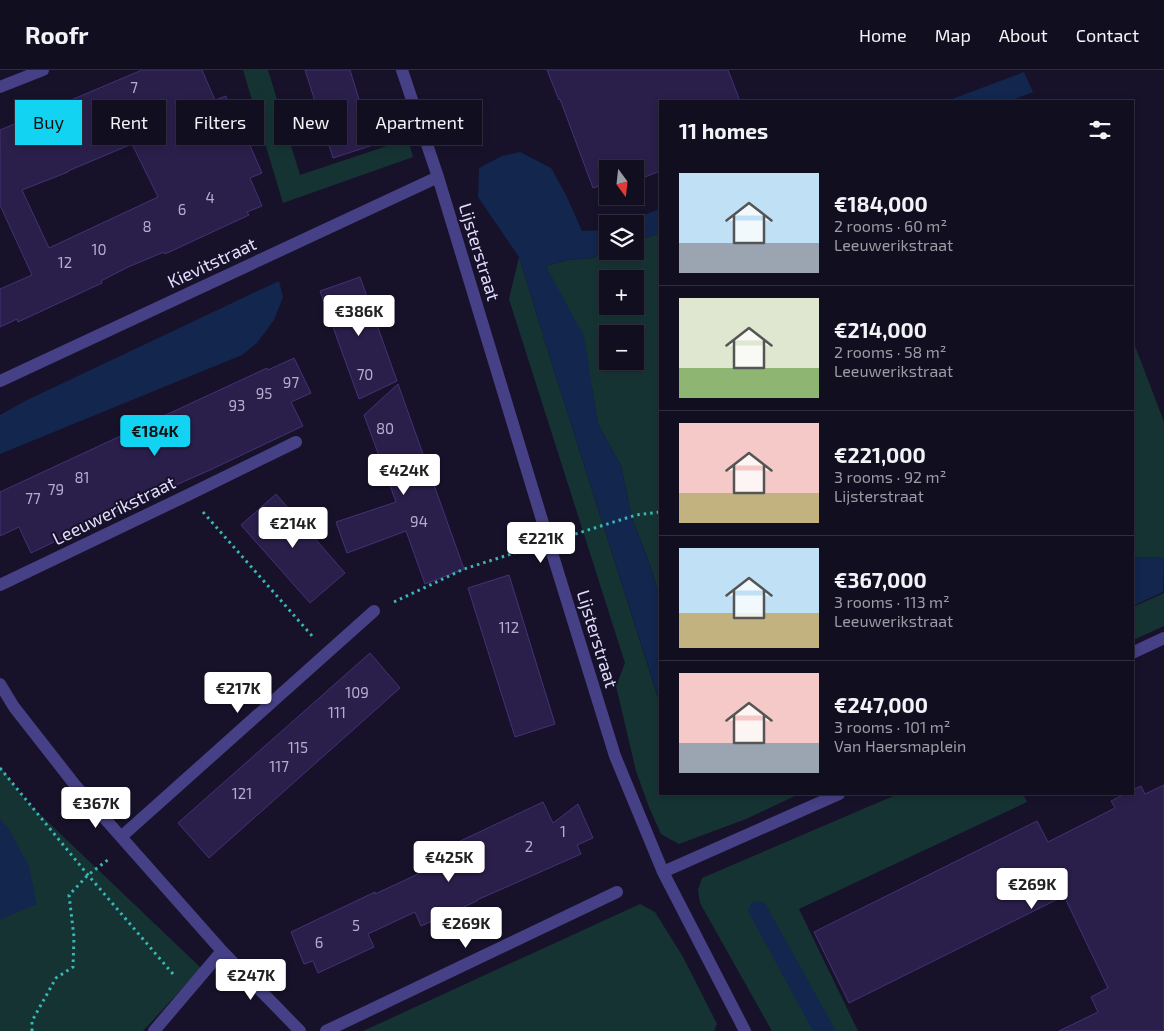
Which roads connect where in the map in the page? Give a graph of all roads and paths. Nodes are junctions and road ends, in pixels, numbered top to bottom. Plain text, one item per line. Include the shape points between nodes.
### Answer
1 (43, 70) edge
2 (402, 70) edge
3 (0, 87) edge
4 (438, 176) junction
5 (0, 381) edge
6 (296, 442) dead end
7 (188, 495) junction
8 (659, 512) edge
9 (578, 533) dead end
10 (549, 543) junction
11 (0, 585) edge
12 (374, 611) joint
13 (1164, 638) edge
14 (1134, 652) edge
15 (327, 653) junction
16 (0, 684) edge
17 (0, 768) edge
18 (837, 795) edge
19 (124, 841) junction
20 (663, 872) junction
21 (88, 875) junction
22 (617, 892) dead end
23 (222, 951) junction
24 (188, 991) junction
25 (32, 1031) edge
26 (154, 1031) edge
27 (300, 1031) edge
28 (326, 1031) edge
29 (745, 1031) edge

1 - 3 street
2 - 4 street, Lijsterstraat
4 - 5 street, Kievitstraat
4 - 10 street, Lijsterstraat
6 - 7 street, Leeuwerikstraat
7 - 11 street, Leeuwerikstraat
7 - 15 path
8 - 9 path via 636,515
10 - 12 path via 464,569
10 - 20 street, Lijsterstraat via 615,756
12 - 15 street
13 - 14 street
15 - 19 street
16 - 19 street via 75,785
17 - 21 path
18 - 20 street
19 - 21 path
19 - 23 street
20 - 29 street, Lijsterstraat
21 - 24 path
21 - 25 path via 69,895 74,937 73,967 56,978 32,1021
22 - 28 street
23 - 24 street
23 - 27 street
24 - 26 street

